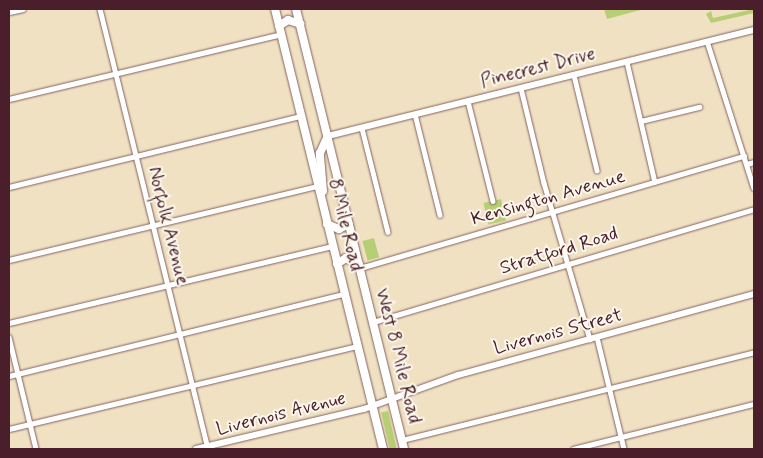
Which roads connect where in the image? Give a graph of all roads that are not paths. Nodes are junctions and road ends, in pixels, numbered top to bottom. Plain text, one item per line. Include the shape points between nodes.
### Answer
1 (23, 9) edge
2 (100, 9) edge
3 (275, 9) edge
4 (296, 9) edge
5 (9, 12) edge
6 (300, 24) junction
7 (280, 30) junction
8 (754, 30) edge
9 (707, 41) junction
10 (627, 62) junction
11 (116, 74) junction
12 (574, 75) junction
13 (521, 88) junction
14 (9, 100) edge
15 (468, 101) junction
16 (699, 107) dead end
17 (415, 114) junction
18 (301, 116) junction
19 (641, 121) junction
20 (362, 128) junction
21 (328, 136) junction
22 (136, 156) junction
23 (744, 156) junction
24 (754, 162) edge
25 (747, 164) junction
26 (597, 170) dead end
27 (655, 182) junction
28 (318, 186) junction
29 (9, 187) edge
30 (754, 188) edge
31 (493, 202) dead end
32 (323, 206) junction
33 (754, 209) edge
34 (554, 212) junction
35 (440, 215) dead end
36 (327, 224) junction
37 (349, 224) junction
38 (153, 226) junction
39 (388, 232) dead end
40 (333, 246) junction
41 (9, 260) edge
42 (337, 264) junction
43 (568, 264) junction
44 (359, 266) junction
45 (167, 285) junction
46 (344, 294) junction
47 (754, 294) edge
48 (373, 322) junction
49 (9, 323) edge
50 (179, 334) junction
51 (9, 337) edge
52 (594, 338) junction
53 (357, 346) junction
54 (754, 352) edge
55 (18, 374) junction
56 (9, 376) edge
57 (192, 385) junction
58 (610, 388) junction
59 (392, 398) junction
60 (754, 404) edge
61 (372, 406) junction
62 (30, 424) junction
63 (9, 429) edge
64 (621, 437) junction
65 (402, 440) junction
66 (208, 448) edge
67 (36, 449) edge
68 (196, 449) edge
69 (383, 449) edge
70 (404, 449) edge
71 (573, 449) edge
72 (624, 449) edge

1 - 5 street
2 - 11 street, Norfolk Avenue
3 - 7 highway, 8 Mile Road
4 - 6 highway, West 8 Mile Road
6 - 7 highway via 288,20
6 - 21 highway, West 8 Mile Road
7 - 11 street
7 - 18 highway, 8 Mile Road
8 - 9 street, Pinecrest Drive
9 - 10 street, Pinecrest Drive
9 - 23 street
10 - 12 street, Pinecrest Drive
10 - 19 street
11 - 14 street
11 - 22 street, Norfolk Avenue
12 - 13 street, Pinecrest Drive
12 - 26 street
13 - 15 street, Pinecrest Drive
13 - 34 street
15 - 17 street, Pinecrest Drive
15 - 31 street
16 - 19 street
17 - 20 street, Pinecrest Drive
17 - 35 street
18 - 22 street
18 - 28 highway, 8 Mile Road
19 - 27 street
20 - 21 street, Pinecrest Drive
20 - 39 street
21 - 32 highway via 320,153
21 - 37 highway, West 8 Mile Road
22 - 29 street
22 - 38 street, Norfolk Avenue
23 - 25 street
23 - 27 street, Kensington Avenue
24 - 25 street
25 - 30 street
27 - 34 street, Kensington Avenue
28 - 32 highway, 8 Mile Road
28 - 38 street
32 - 36 highway, 8 Mile Road
33 - 43 street, Stratford Road
34 - 43 street
34 - 44 street, Kensington Avenue
36 - 37 highway via 339,229
36 - 40 highway, 8 Mile Road
37 - 44 highway, West 8 Mile Road
38 - 41 street
38 - 45 street, Norfolk Avenue
40 - 42 highway, 8 Mile Road
40 - 45 street
42 - 44 highway via 348,258
42 - 46 highway, 8 Mile Road
43 - 48 street, Stratford Road
43 - 52 street
44 - 48 highway, West 8 Mile Road
45 - 49 street
45 - 50 street, Norfolk Avenue
46 - 50 street
46 - 53 highway, 8 Mile Road
47 - 52 street, Livernois Street
48 - 59 highway, West 8 Mile Road
50 - 55 street
50 - 57 street, Norfolk Avenue
51 - 55 street
52 - 58 street
52 - 59 street, Livernois Street via 458,375
53 - 57 street
53 - 61 highway, 8 Mile Road
54 - 58 street
55 - 56 street
55 - 62 street
57 - 62 street
57 - 66 street, Norfolk Avenue
58 - 64 street
58 - 65 street
59 - 61 street, Livernois Street
59 - 65 highway, West 8 Mile Road
60 - 64 street
61 - 66 street, Livernois Avenue
61 - 69 highway, 8 Mile Road
62 - 63 street
62 - 67 street
64 - 71 street
64 - 72 street
65 - 70 highway, West 8 Mile Road
66 - 68 street, Livernois Avenue

